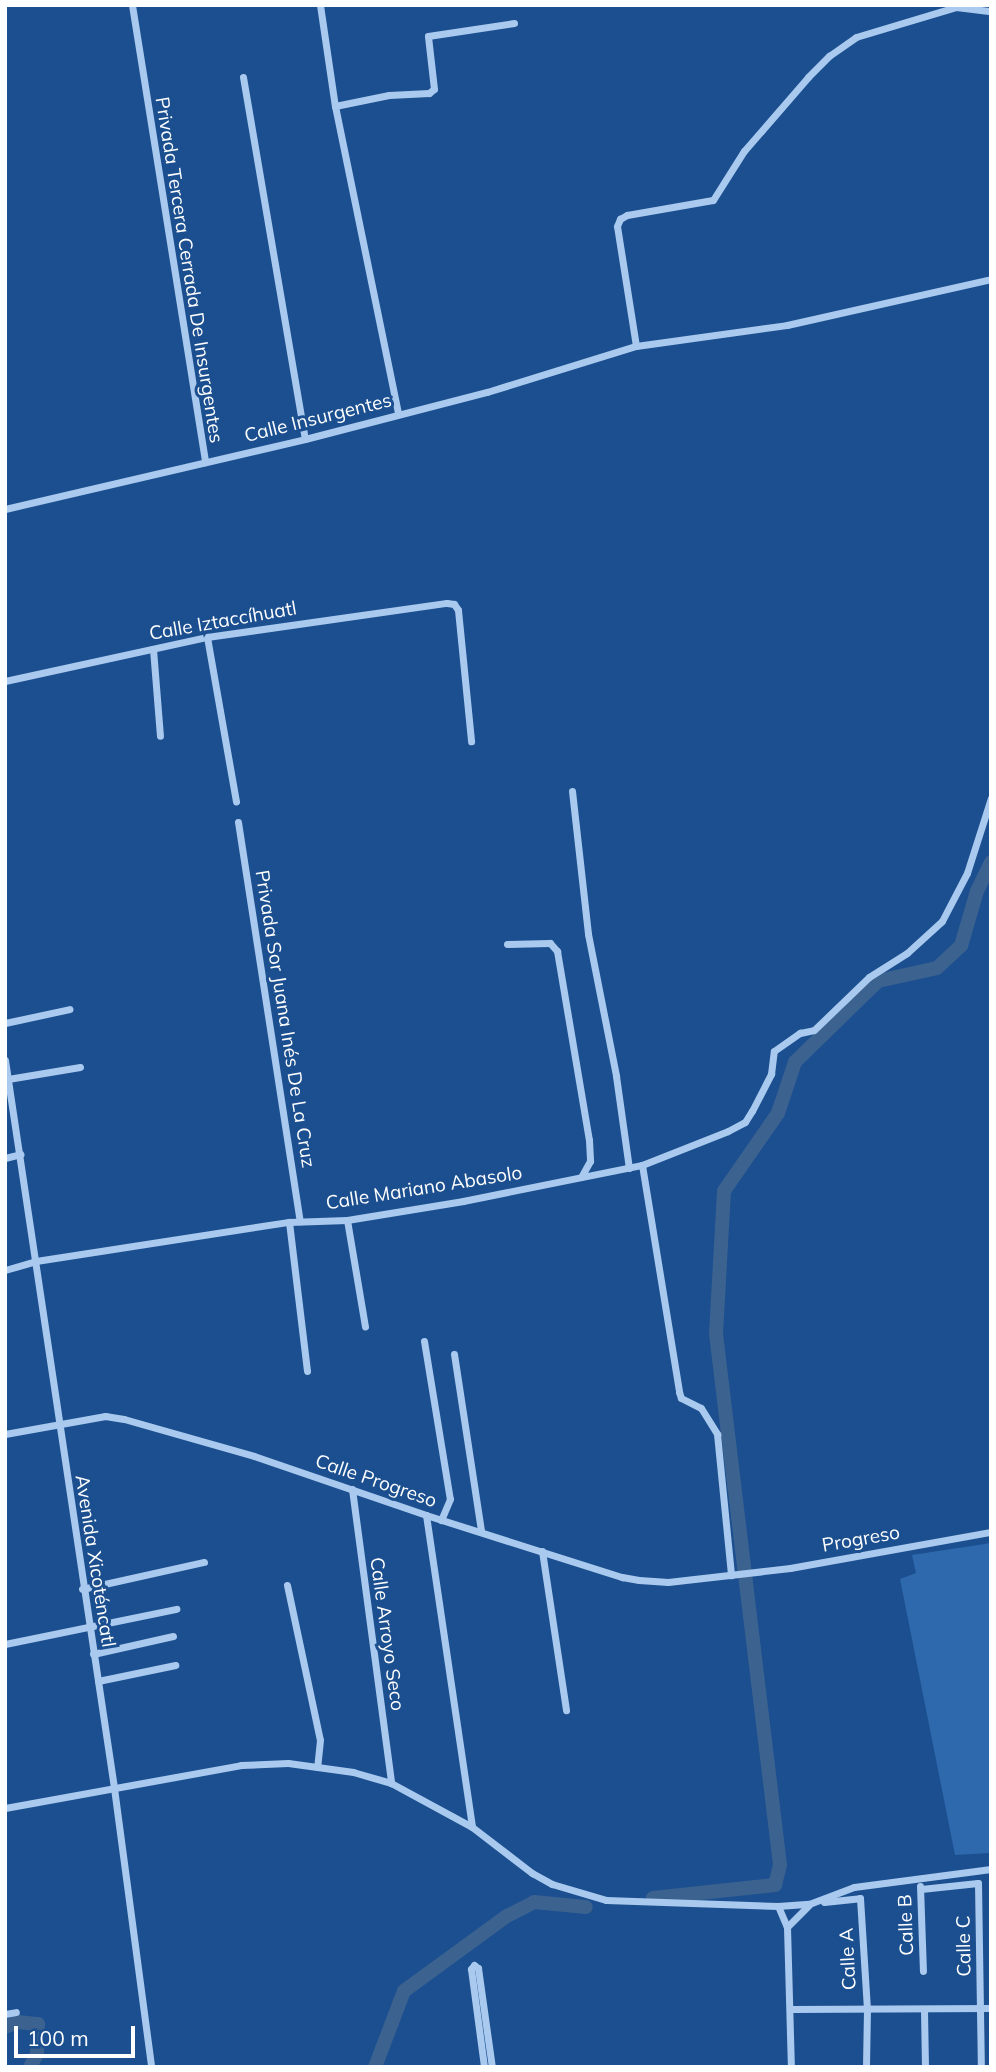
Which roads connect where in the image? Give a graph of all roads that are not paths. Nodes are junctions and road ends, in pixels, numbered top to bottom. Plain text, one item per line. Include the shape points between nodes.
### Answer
1 (132, 5) edge
2 (320, 5) edge
3 (991, 11) edge
4 (514, 23) dead end
5 (243, 77) dead end
6 (335, 106) junction
7 (991, 279) edge
8 (636, 346) junction
9 (398, 414) junction
10 (305, 439) junction
11 (205, 461) junction
12 (5, 509) edge
13 (207, 637) junction
14 (153, 649) junction
15 (5, 681) edge
16 (160, 736) dead end
17 (471, 741) dead end
18 (572, 791) dead end
19 (991, 798) edge
20 (236, 801) dead end
21 (238, 822) dead end
22 (507, 944) dead end
23 (70, 1009) dead end
24 (5, 1023) edge
25 (5, 1060) edge
26 (80, 1067) dead end
27 (7, 1074) edge
28 (21, 1154) junction
29 (5, 1158) edge
30 (642, 1165) junction
31 (629, 1168) junction
32 (581, 1177) junction
33 (347, 1220) junction
34 (300, 1221) junction
35 (289, 1222) junction
36 (36, 1261) junction
37 (5, 1270) edge
38 (365, 1326) dead end
39 (424, 1341) dead end
40 (454, 1354) dead end
41 (307, 1371) dead end
42 (58, 1423) junction
43 (5, 1434) edge
44 (352, 1489) junction
45 (426, 1515) junction
46 (441, 1520) junction
47 (481, 1531) junction
48 (991, 1532) edge
49 (542, 1551) junction
50 (204, 1562) dead end
51 (734, 1575) junction
52 (287, 1585) dead end
53 (82, 1589) junction
54 (176, 1609) dead end
55 (89, 1628) junction
56 (173, 1636) dead end
57 (5, 1644) edge
58 (93, 1654) junction
59 (175, 1665) dead end
60 (98, 1681) junction
61 (566, 1710) dead end
62 (317, 1767) junction
63 (391, 1783) junction
64 (114, 1788) junction
65 (5, 1808) edge
66 (472, 1827) junction
67 (991, 1869) edge
68 (920, 1878) junction
69 (920, 1889) junction
70 (811, 1904) junction
71 (778, 1906) junction
72 (787, 1927) junction
73 (923, 1970) dead end
74 (981, 2008) junction
75 (991, 2008) edge
76 (791, 2009) junction
77 (867, 2010) junction
78 (924, 2010) junction
79 (16, 2012) dead end
80 (5, 2014) edge
81 (152, 2067) edge
82 (484, 2067) edge
83 (492, 2067) edge
84 (791, 2067) edge
85 (866, 2067) edge
86 (925, 2067) edge
87 (981, 2067) edge

1 - 11 street, Privada Tercera Cerrada De Insurgentes
2 - 6 street
3 - 8 street via 956,7 856,37 808,77 744,151 713,200 620,219 617,226
4 - 6 street via 428,36 434,89 429,93
5 - 10 street
6 - 9 street
7 - 8 street, Calle Insurgentes via 787,324
8 - 9 street, Calle Insurgentes
9 - 10 street, Calle Insurgentes
10 - 11 street, Calle Insurgentes
11 - 12 street, Calle Insurgentes
13 - 14 street, Calle Iztaccíhuatl
13 - 17 street, Calle Iztaccíhuatl via 454,604
13 - 20 street
14 - 15 street, Calle Iztaccíhuatl
14 - 16 street
18 - 31 street via 588,934
19 - 30 street, Calle Mariano Abasolo via 967,873 942,921 907,953 869,977 814,1030 781,1044 745,1122
21 - 34 street, Privada Sor Juana Inés De La Cruz
22 - 32 street via 550,943 557,951 589,1140 590,1161
23 - 24 street
25 - 27 street, Avenida Xicoténcatl
26 - 27 street
27 - 28 street, Avenida Xicoténcatl
28 - 29 street
28 - 36 street, Avenida Xicoténcatl
30 - 31 street, Calle Mariano Abasolo
30 - 51 street via 679,1392 686,1402 701,1408 717,1434
31 - 32 street, Calle Mariano Abasolo
32 - 33 street, Calle Mariano Abasolo
33 - 34 street, Calle Mariano Abasolo
33 - 38 street
34 - 35 street, Calle Mariano Abasolo
35 - 36 street, Calle Mariano Abasolo
35 - 41 street
36 - 37 street, Calle Mariano Abasolo
36 - 42 street, Avenida Xicoténcatl
39 - 46 street via 450,1499
40 - 47 street
42 - 43 street, Calle Progreso
42 - 44 street, Calle Progreso via 106,1416 124,1419
42 - 53 street, Avenida Xicoténcatl
44 - 45 street, Calle Progreso
44 - 63 street, Calle Arroyo Seco
45 - 46 street, Calle Progreso
45 - 66 street
46 - 47 street, Calle Progreso
47 - 49 street, Calle Progreso
48 - 51 street, Progreso
49 - 51 street, Calle Progreso via 630,1579 668,1582
49 - 61 street
50 - 53 street
52 - 62 street via 320,1740
53 - 55 street, Avenida Xicoténcatl
54 - 55 street
55 - 57 street
55 - 58 street, Avenida Xicoténcatl
56 - 58 street
58 - 60 street, Avenida Xicoténcatl
59 - 60 street
60 - 64 street, Avenida Xicoténcatl
62 - 63 street
62 - 64 street via 259,1762
63 - 66 street
64 - 65 street
64 - 81 street, Avenida Xicoténcatl
66 - 71 street via 552,1884 606,1900
67 - 68 street
68 - 69 street, Calle B
68 - 70 street via 854,1887
69 - 73 street, Calle B
69 - 74 street, Calle C via 978,1883
70 - 71 street
70 - 72 street
70 - 77 street, Calle A via 860,1898
71 - 72 street
72 - 76 street
74 - 75 street
74 - 78 street
74 - 87 street, Calle C
76 - 77 street
76 - 84 street
77 - 78 street
77 - 85 street, Calle A
78 - 86 street
79 - 80 street
82 - 83 street via 474,1965

